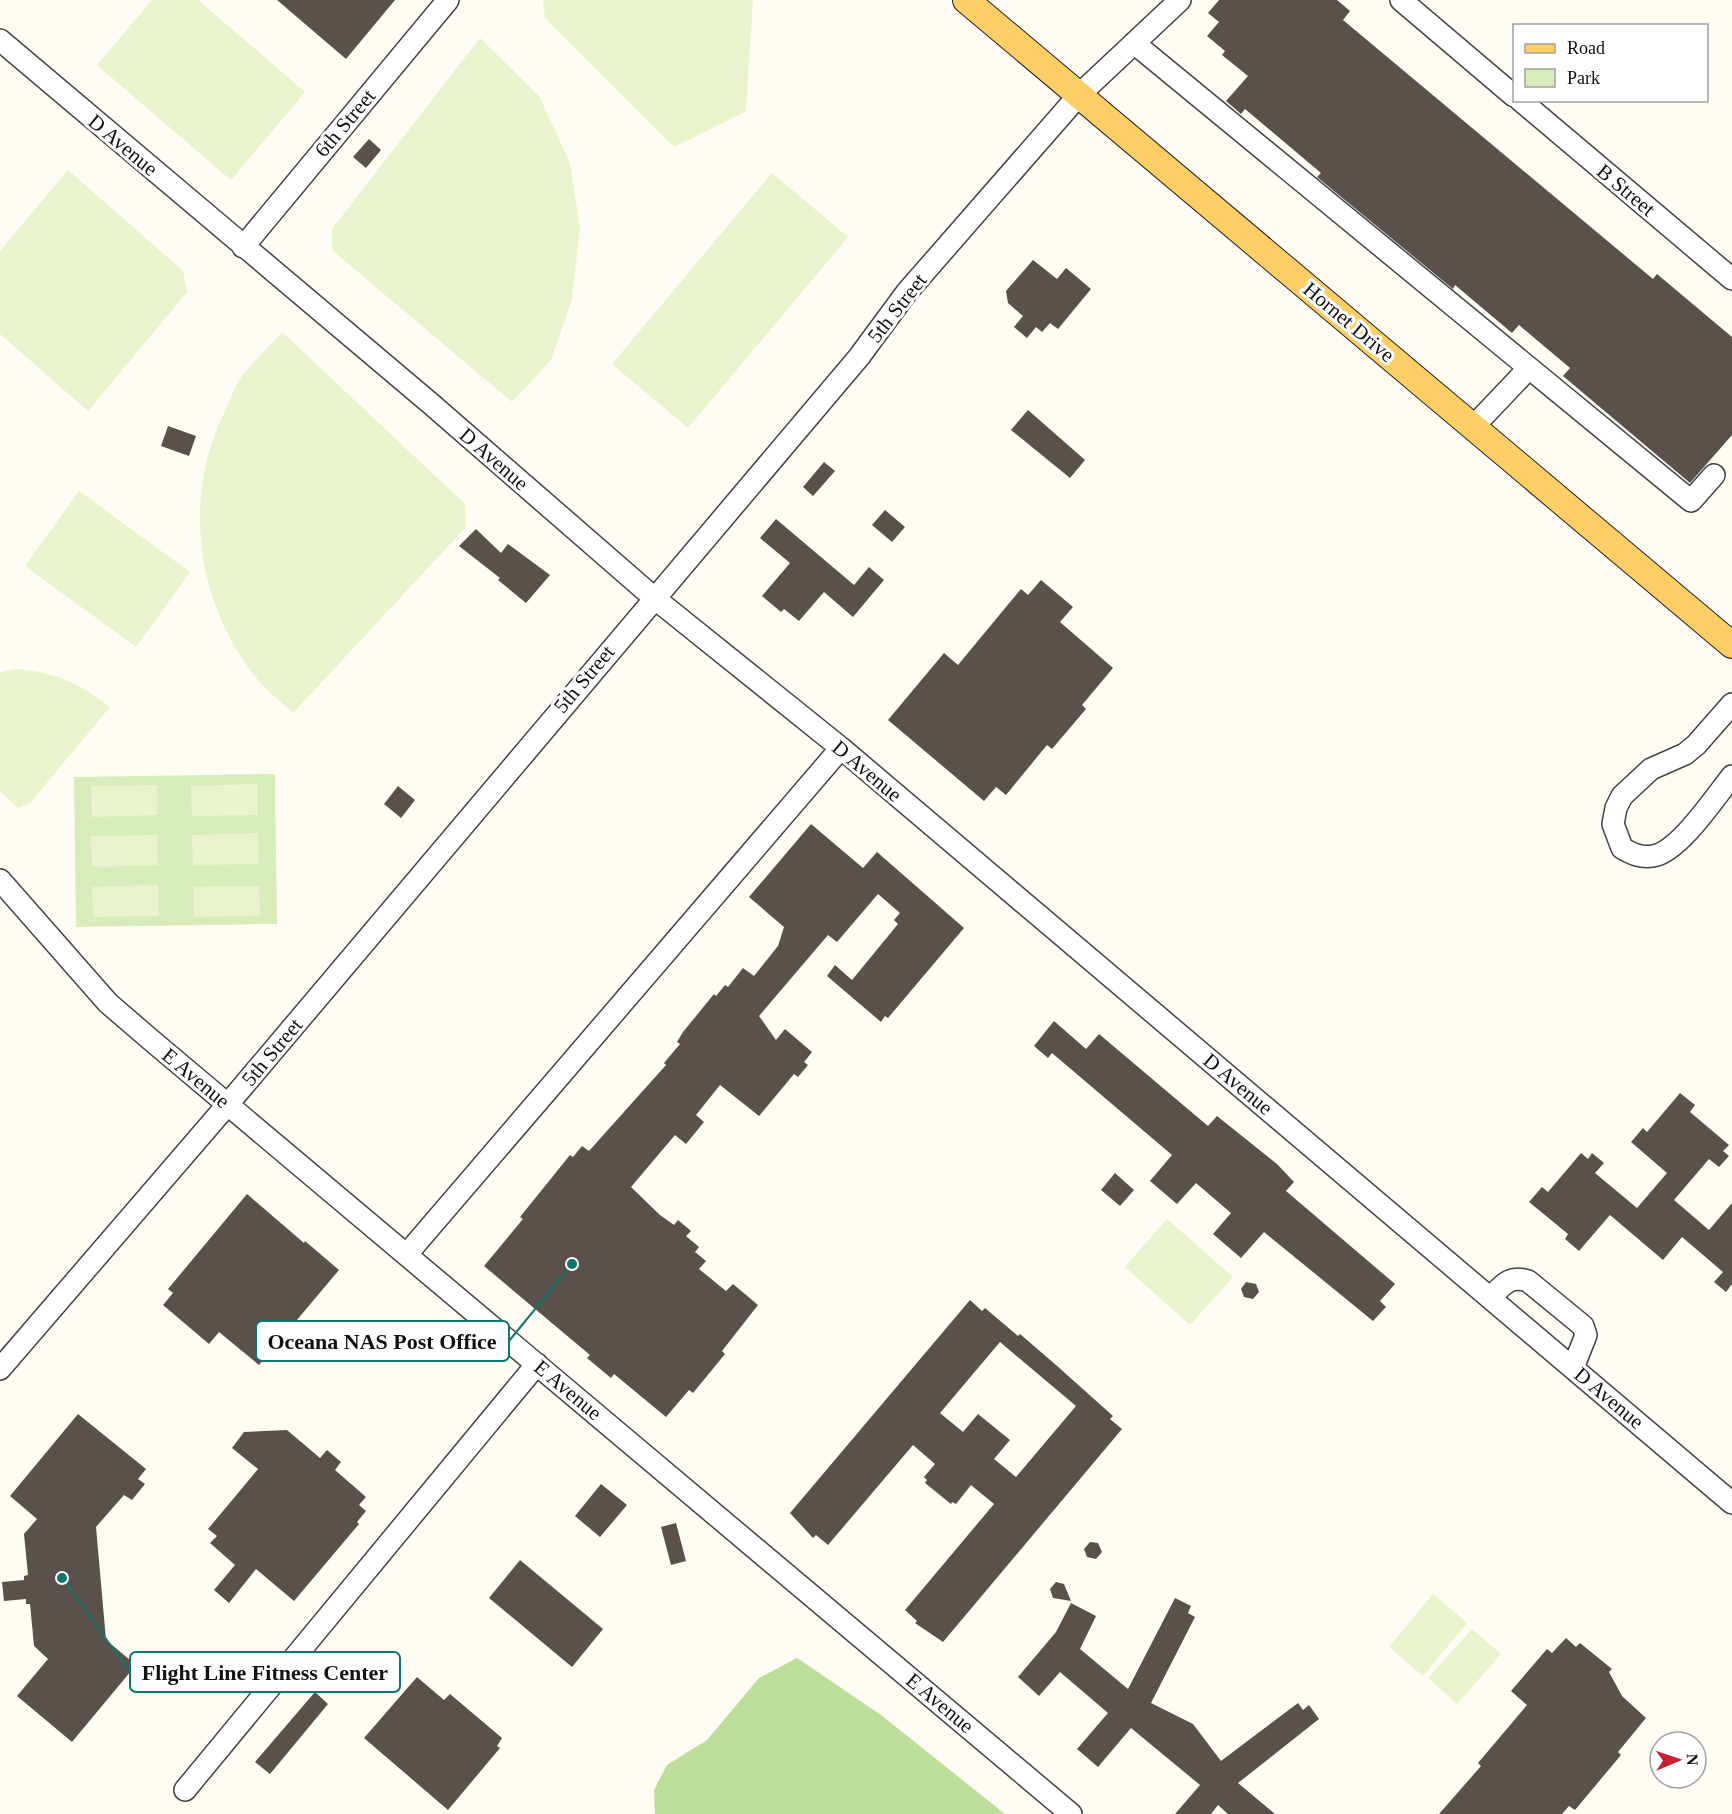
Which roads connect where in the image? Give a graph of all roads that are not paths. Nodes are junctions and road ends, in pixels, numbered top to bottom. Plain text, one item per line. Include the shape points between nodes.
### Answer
1 (448, 0) edge
2 (966, 0) edge
3 (1180, 0) edge
4 (1401, 0) edge
5 (0, 40) edge
6 (1134, 43) junction
7 (1078, 94) junction
8 (1513, 94) edge
9 (1522, 102) edge
10 (243, 247) junction
11 (1732, 279) edge
12 (1529, 368) junction
13 (1473, 427) junction
14 (1713, 475) dead end
15 (653, 597) junction
16 (1732, 645) edge
17 (1732, 704) edge
18 (841, 748) junction
19 (1732, 776) edge
20 (0, 879) edge
21 (228, 1104) junction
22 (407, 1254) junction
23 (1490, 1298) junction
24 (537, 1364) junction
25 (1573, 1368) junction
26 (0, 1369) edge
27 (1732, 1503) edge
28 (185, 1790) dead end
29 (1071, 1814) edge

1 - 10 street, 6th Street
2 - 7 main road, Hornet Drive
3 - 6 street, 5th Street
4 - 8 street
5 - 10 street, D Avenue
6 - 7 street, 5th Street
6 - 12 street
7 - 13 main road, Hornet Drive
7 - 15 street, 5th Street
9 - 11 street, B Street
10 - 15 street, D Avenue
12 - 13 street
12 - 14 street via 1691,501
13 - 16 main road, Hornet Drive
15 - 18 street, D Avenue
15 - 21 street, 5th Street
17 - 19 street via 1696,745 1651,769 1622,796 1613,824 1622,848 1637,856 1664,853
18 - 22 street
18 - 23 street, D Avenue
20 - 21 street, E Avenue via 108,1003
21 - 22 street, E Avenue
21 - 26 street, 5th Street
22 - 24 street, E Avenue
23 - 25 street, D Avenue
23 - 25 street via 1508,1280 1519,1278 1583,1326 1586,1335
24 - 28 street
24 - 29 street, E Avenue
25 - 27 street, D Avenue

